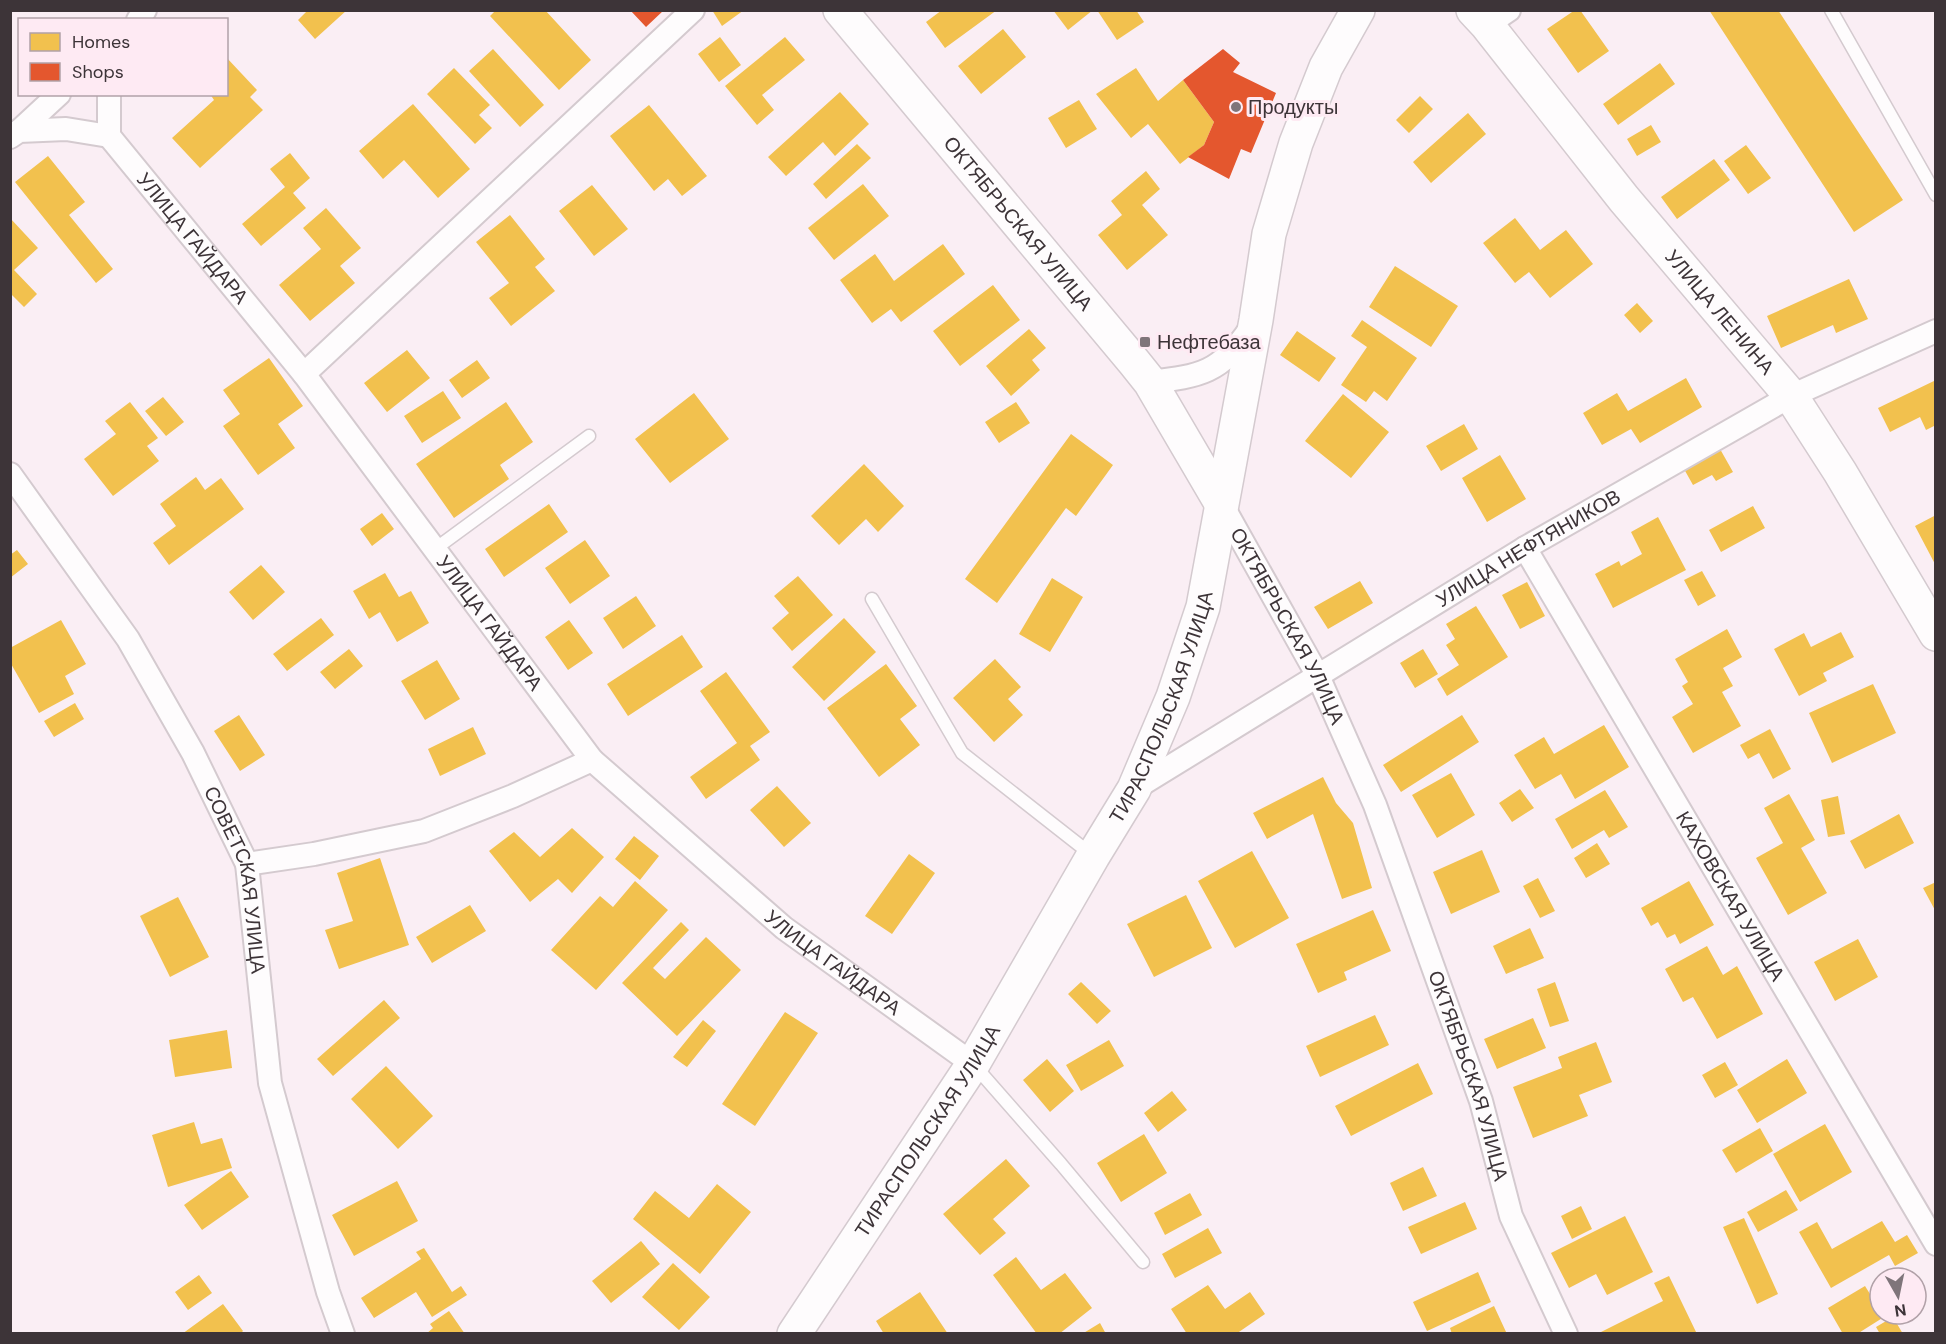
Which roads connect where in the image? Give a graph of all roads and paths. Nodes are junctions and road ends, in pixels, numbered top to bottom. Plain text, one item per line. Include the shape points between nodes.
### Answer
1 (693, 10) edge
2 (840, 10) edge
3 (1358, 10) edge
4 (1831, 10) edge
5 (1490, 15) edge
6 (57, 96) edge
7 (109, 96) edge
8 (15, 134) edge
9 (109, 136) junction
10 (1935, 195) edge
11 (1256, 320) junction
12 (1935, 331) edge
13 (304, 374) junction
14 (1150, 382) junction
15 (1791, 396) junction
16 (589, 436) dead end
17 (10, 474) edge
18 (1221, 503) junction
19 (1525, 548) junction
20 (435, 549) junction
21 (872, 599) dead end
22 (1935, 634) edge
23 (1318, 676) junction
24 (592, 759) junction
25 (1134, 789) junction
26 (1093, 856) junction
27 (247, 864) junction
28 (973, 1064) junction
29 (1935, 1245) edge
30 (1143, 1263) dead end
31 (343, 1334) edge
32 (794, 1334) edge
33 (1566, 1334) edge

1 - 13 street
2 - 14 street, ОКТЯБРЬСКАЯ УЛИЦА
3 - 11 street, ТИРАСПОЛЬСКАЯ УЛИЦА via 1326,67 1296,143 1269,234
4 - 10 lane
5 - 15 street, УЛИЦА ЛЕНИНА via 1624,199
6 - 8 street
7 - 9 street
8 - 9 street via 66,129
9 - 13 street, УЛИЦА ГАЙДАРА
11 - 14 street via 1235,351 1211,370
11 - 18 street, ТИРАСПОЛЬСКАЯ УЛИЦА
12 - 15 street, УЛИЦА НЕФТЯНИКОВ
13 - 20 street, УЛИЦА ГАЙДАРА
14 - 18 street, ОКТЯБРЬСКАЯ УЛИЦА
15 - 19 street, УЛИЦА НЕФТЯНИКОВ
15 - 22 street, УЛИЦА ЛЕНИНА
16 - 20 lane
17 - 27 street, СОВЕТСКАЯ УЛИЦА via 128,639 193,753
18 - 23 street, ОКТЯБРЬСКАЯ УЛИЦА
18 - 25 street, ТИРАСПОЛЬСКАЯ УЛИЦА via 1203,608 1173,697
19 - 23 street, УЛИЦА НЕФТЯНИКОВ
19 - 29 street, КАХОВСКАЯ УЛИЦА
20 - 24 street, УЛИЦА ГАЙДАРА
21 - 26 lane via 962,753
23 - 25 street, УЛИЦА НЕФТЯНИКОВ
23 - 33 street, ОКТЯБРЬСКАЯ УЛИЦА via 1376,805 1481,1101 1511,1216
24 - 27 street via 424,831
24 - 28 street, УЛИЦА ГАЙДАРА via 784,928
25 - 26 street, ТИРАСПОЛЬСКАЯ УЛИЦА
26 - 28 street, ТИРАСПОЛЬСКАЯ УЛИЦА
27 - 31 street, СОВЕТСКАЯ УЛИЦА via 270,1083
28 - 30 lane
28 - 32 street, ТИРАСПОЛЬСКАЯ УЛИЦА

